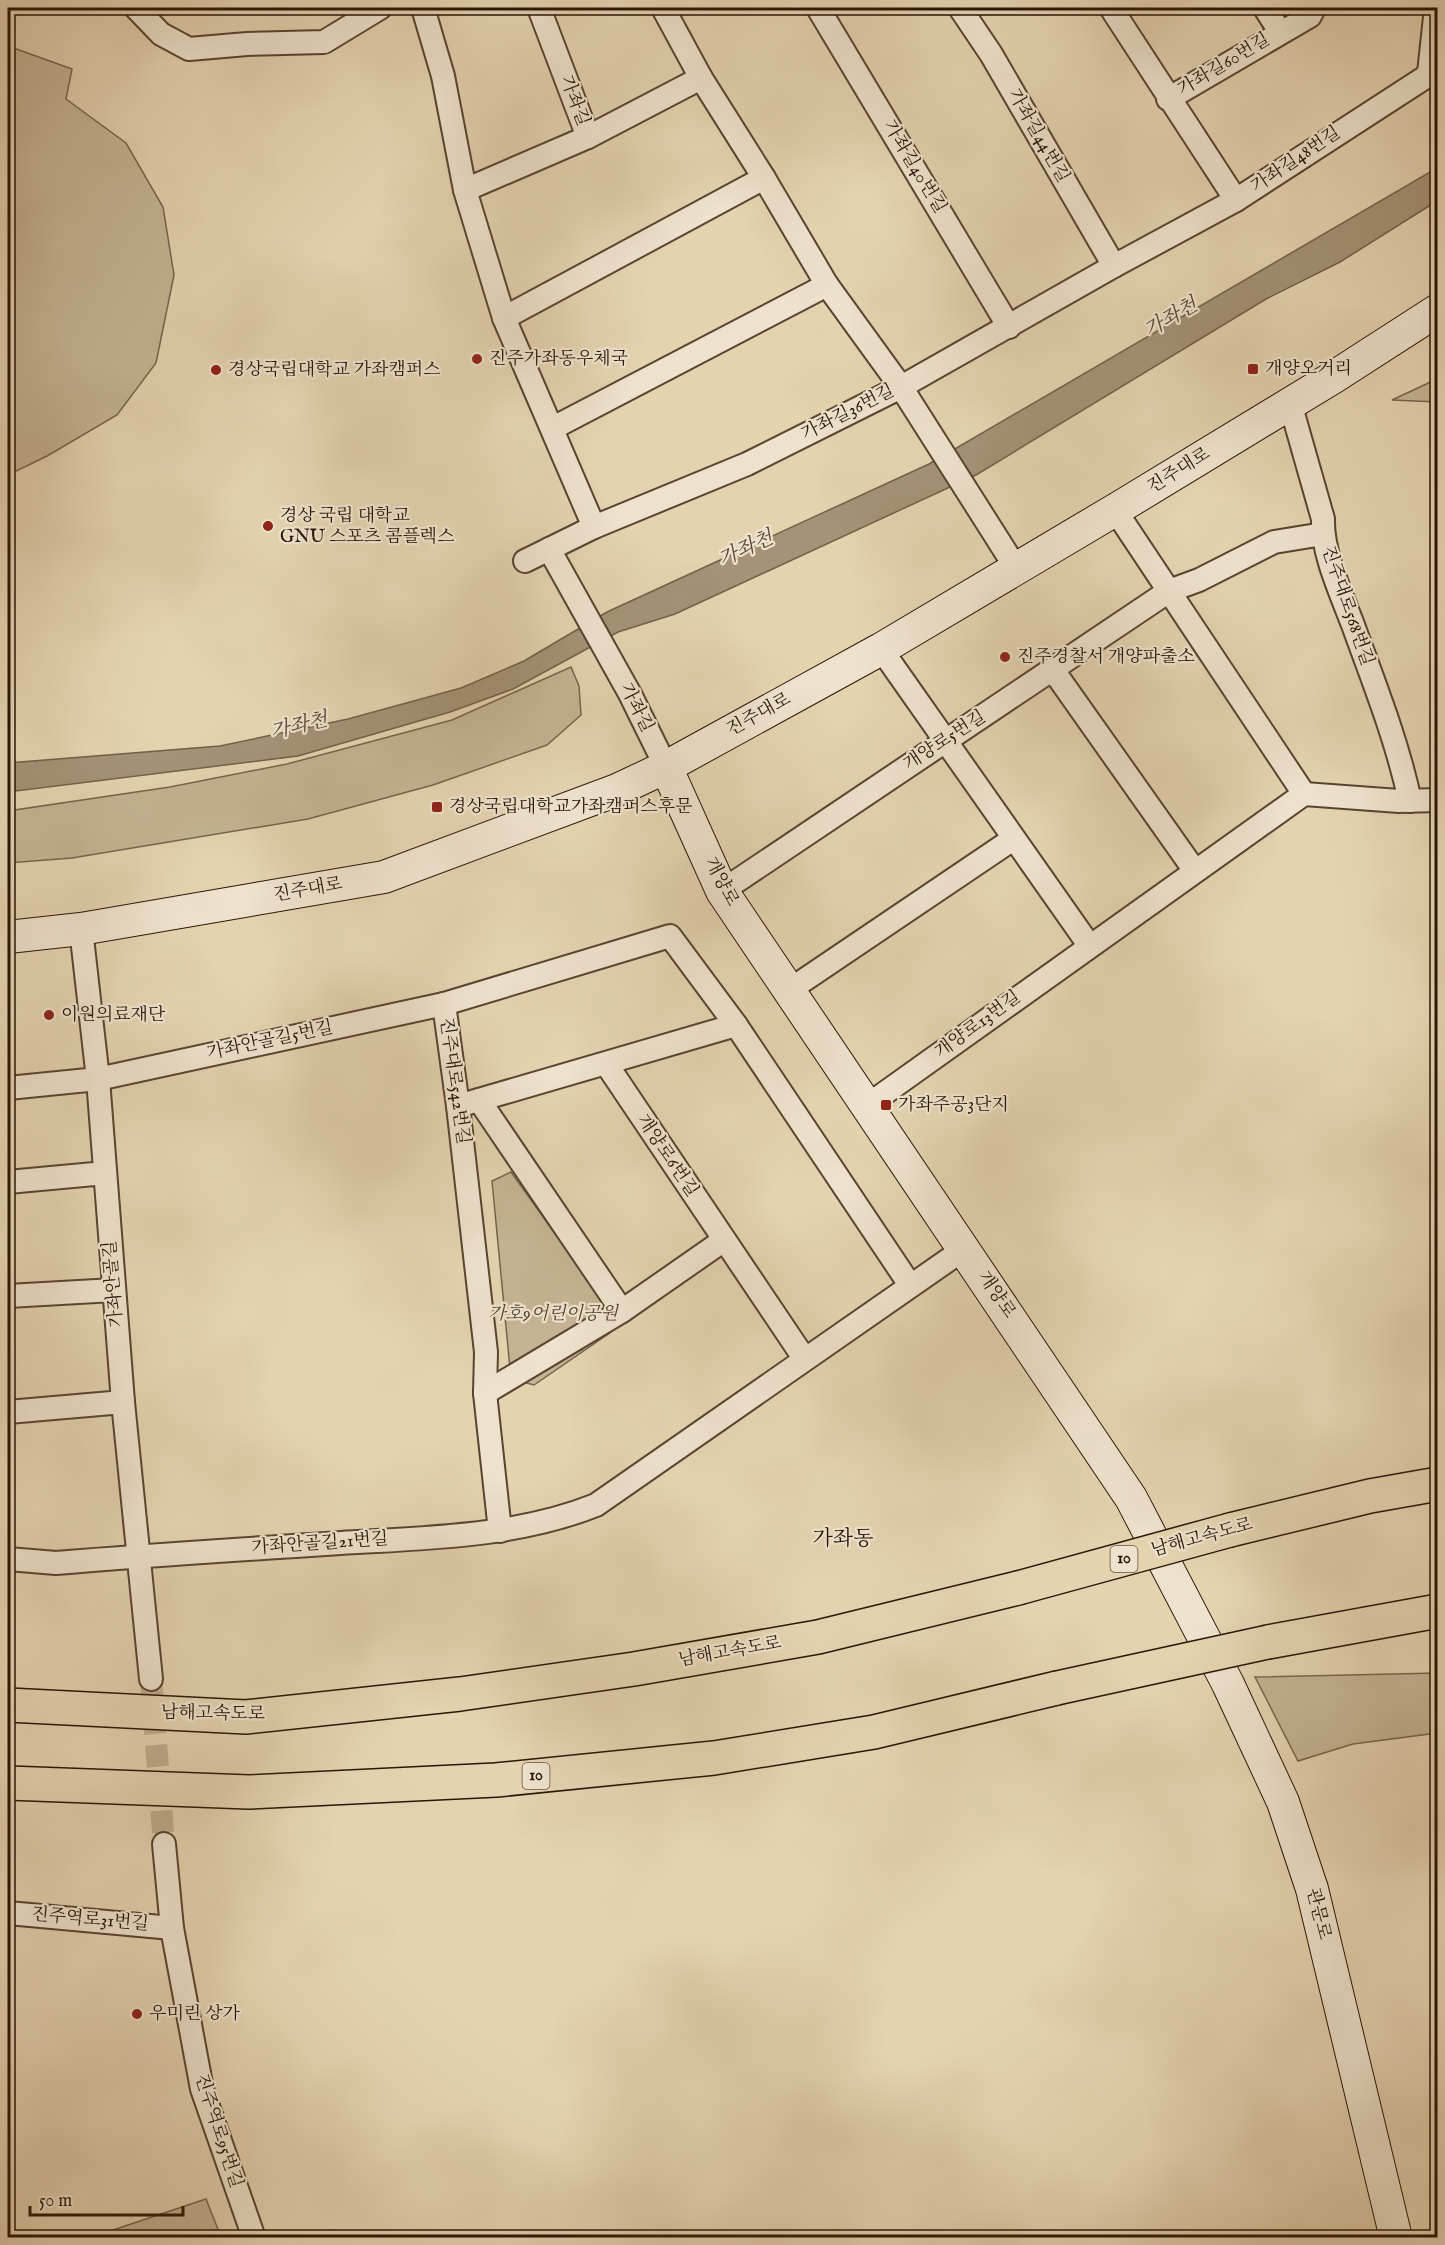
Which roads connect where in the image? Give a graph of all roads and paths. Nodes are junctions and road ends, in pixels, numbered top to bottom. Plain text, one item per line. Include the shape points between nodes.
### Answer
1 (136, 8) edge
2 (380, 8) edge
3 (423, 8) edge
4 (539, 8) edge
5 (663, 8) edge
6 (818, 8) edge
7 (960, 8) edge
8 (1111, 8) edge
9 (1265, 8) edge
10 (1314, 8) edge
11 (1436, 8) edge
12 (1280, 32) junction
13 (1433, 71) edge
14 (701, 78) junction
15 (1168, 99) junction
16 (588, 137) junction
17 (764, 178) junction
18 (465, 190) junction
19 (1236, 200) junction
20 (1114, 266) junction
21 (827, 285) junction
22 (1437, 310) edge
23 (504, 318) junction
24 (1009, 327) junction
25 (901, 387) junction
26 (1290, 403) junction
27 (553, 429) junction
28 (1115, 510) junction
29 (594, 527) junction
30 (1323, 534) junction
31 (549, 549) junction
32 (525, 561) dead end
33 (1016, 568) junction
34 (1168, 591) junction
35 (881, 649) junction
36 (1053, 670) junction
37 (944, 742) junction
38 (666, 767) junction
39 (1304, 794) junction
40 (1437, 800) edge
41 (1410, 801) junction
42 (1013, 839) junction
43 (1195, 870) junction
44 (722, 891) junction
45 (81, 930) junction
46 (8, 937) edge
47 (1089, 945) junction
48 (788, 991) junction
49 (444, 1004) junction
50 (736, 1025) junction
51 (607, 1065) junction
52 (98, 1078) junction
53 (8, 1088) edge
54 (469, 1103) junction
55 (868, 1105) junction
56 (105, 1173) junction
57 (8, 1182) edge
58 (724, 1240) junction
59 (964, 1249) junction
60 (910, 1285) junction
61 (114, 1290) junction
62 (8, 1296) edge
63 (622, 1311) junction
64 (804, 1358) junction
65 (486, 1393) junction
66 (123, 1402) junction
67 (8, 1412) edge
68 (1437, 1484) edge
69 (500, 1531) junction
70 (139, 1556) junction
71 (8, 1559) edge
72 (1189, 1608) joint
73 (1437, 1611) edge
74 (151, 1679) tunnel mouth
75 (8, 1705) edge
76 (8, 1783) edge
77 (164, 1844) tunnel mouth
78 (8, 1913) edge
79 (172, 1928) junction
80 (254, 2238) edge
81 (1396, 2238) edge

1 - 2 street via 160,34 189,49 324,42
3 - 18 street via 442,76
4 - 16 street, 가좌길
5 - 14 street, 가좌길36번길
6 - 24 street, 가좌길40번길
7 - 20 street, 가좌길44번길 via 991,54
8 - 15 street, 가좌길48번길
9 - 12 street, 가좌길60번길
10 - 12 street, 가좌길60번길 via 1310,16
11 - 13 street
12 - 15 street, 가좌길60번길
13 - 19 street, 가좌길48번길
14 - 16 street
14 - 17 street, 가좌길36번길
15 - 19 street, 가좌길48번길
16 - 18 street, 가좌길
17 - 21 street, 가좌길36번길
17 - 23 street
18 - 23 street
19 - 20 street
20 - 24 street
21 - 25 street, 가좌길36번길
21 - 27 street
22 - 26 street, 진주대로
23 - 27 street
24 - 25 street
25 - 29 street, 가좌길36번길 via 747,464
25 - 33 street
26 - 28 street, 진주대로
26 - 30 street via 1323,519
27 - 29 street
28 - 33 street, 진주대로
28 - 34 street
29 - 31 street
30 - 34 street, 진주대로568번길 via 1274,542 1199,580
30 - 41 street, 진주대로568번길 via 1400,753
31 - 32 street
31 - 38 street, 가좌길
33 - 35 street, 진주대로
34 - 36 street, 개양로5번길
34 - 39 street
35 - 37 street
35 - 38 street, 진주대로
36 - 37 street, 개양로5번길
36 - 43 street
37 - 42 street
37 - 44 street, 개양로5번길
38 - 44 street, 개양로
38 - 45 street, 진주대로 via 617,790 384,877
39 - 41 street
39 - 43 street, 개양로13번길
40 - 41 street
42 - 47 street
42 - 48 street
43 - 47 street, 개양로13번길
44 - 48 street, 개양로
45 - 46 street, 진주대로
45 - 52 street, 가좌안골길
47 - 55 street, 개양로13번길
48 - 55 street, 개양로
49 - 50 street, 진주대로542번길 via 670,936
49 - 52 street, 가좌안골길5번길
49 - 54 street, 진주대로542번길
50 - 51 street
50 - 60 street
51 - 54 street
51 - 58 street, 개양로6번길
52 - 53 street, 가좌안골길5번길
52 - 56 street, 가좌안골길
54 - 63 street, 진주대로542번길
54 - 65 street, 진주대로542번길
55 - 59 street, 개양로
56 - 57 street
56 - 61 street, 가좌안골길
58 - 63 street
58 - 64 street, 개양로6번길
59 - 60 street
59 - 72 street, 개양로 via 1131,1498
60 - 64 street
61 - 62 street
61 - 66 street, 가좌안골길
63 - 65 street
64 - 69 street via 596,1505
65 - 69 street, 진주대로542번길
66 - 67 street
66 - 70 street, 가좌안골길
68 - 75 highway, 남해고속도로 / 10, bridge via 1230,1530 818,1638 634,1669 460,1694 246,1717
69 - 70 street, 가좌안골길21번길
70 - 71 street via 56,1563
70 - 74 street
72 - 81 street, 관문로 via 1274,1781 1296,1839 1312,1889
73 - 76 highway, 10, bridge via 1268,1642 874,1732 714,1758 496,1780 249,1792
77 - 79 street, 진주역로95번길
78 - 79 street, 진주역로31번길
79 - 80 street, 진주역로95번길 via 202,2089

